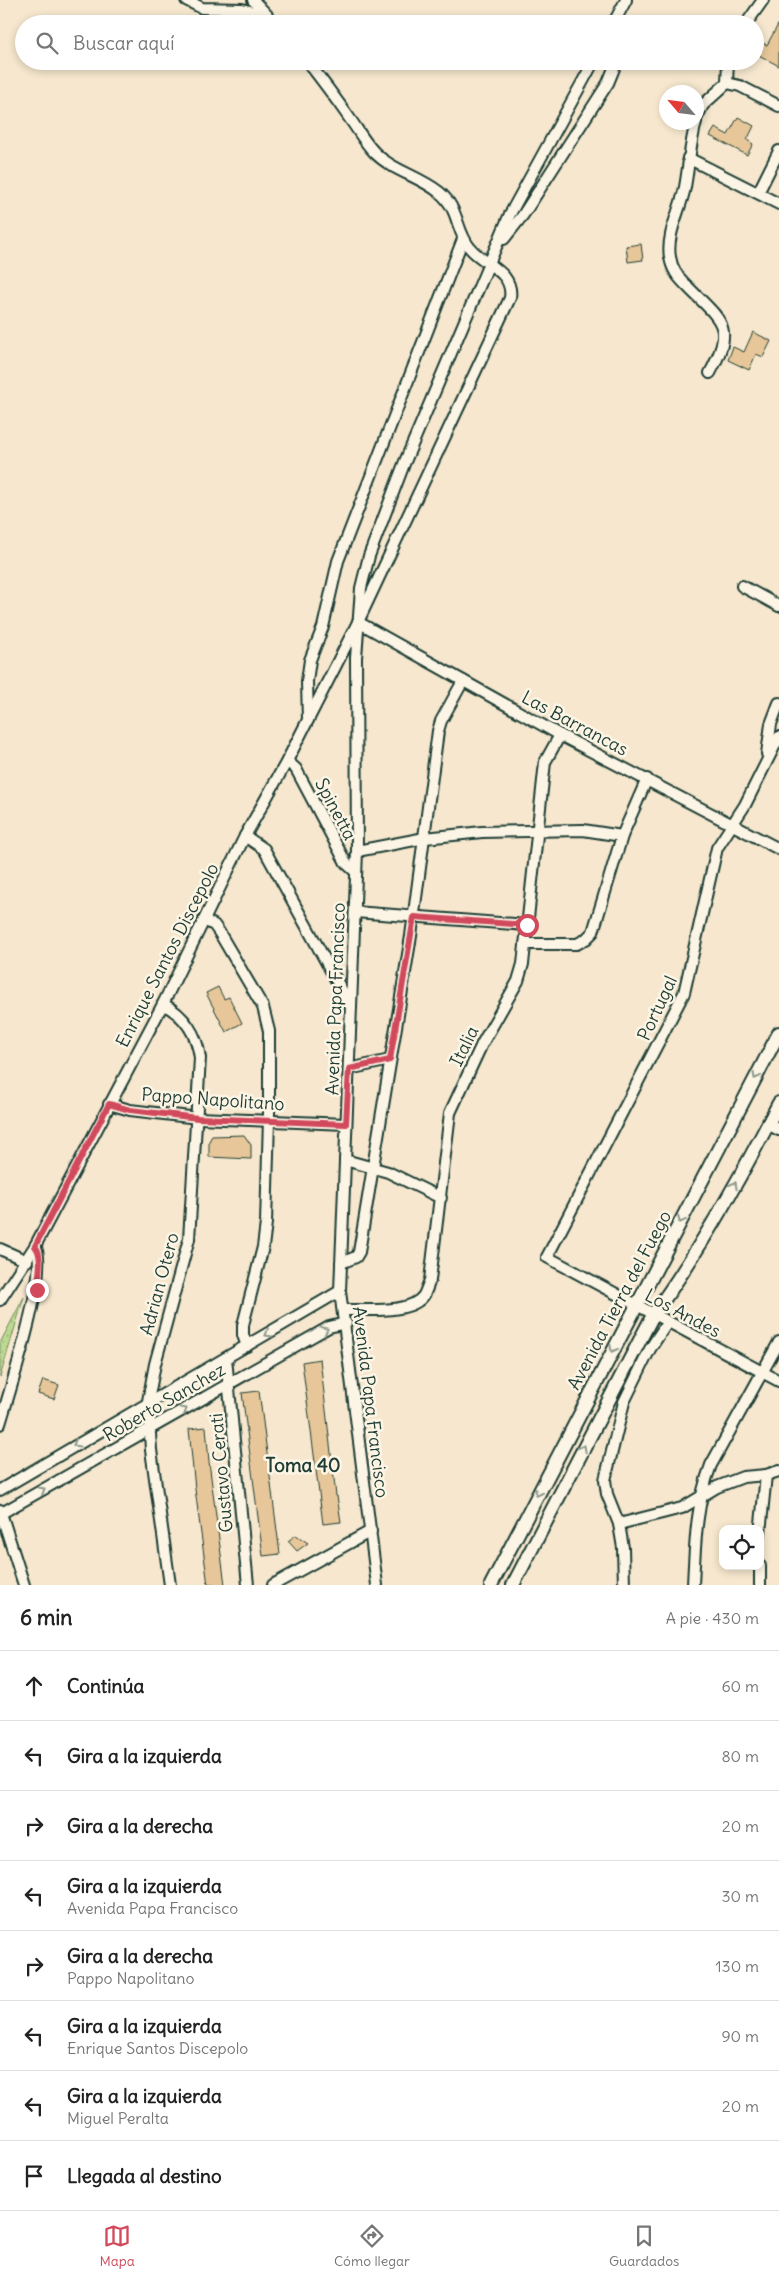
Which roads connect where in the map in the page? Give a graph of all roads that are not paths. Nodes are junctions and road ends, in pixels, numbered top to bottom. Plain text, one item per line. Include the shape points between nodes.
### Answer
1 (186, 0) edge
2 (253, 0) edge
3 (626, 0) edge
4 (763, 0) edge
5 (261, 15) edge
6 (266, 15) edge
7 (618, 15) edge
8 (752, 15) edge
9 (314, 70) edge
10 (589, 70) edge
11 (613, 70) edge
12 (728, 70) edge
13 (727, 83) junction
14 (704, 104) edge
15 (779, 106) edge
16 (694, 130) edge
17 (779, 151) edge
18 (688, 158) junction
19 (758, 193) junction
20 (779, 204) edge
21 (463, 239) junction
22 (497, 248) junction
23 (490, 264) junction
24 (710, 372) dead end
25 (742, 586) dead end
26 (779, 606) edge
27 (358, 622) junction
28 (463, 681) junction
29 (779, 704) edge
30 (308, 720) junction
31 (560, 735) junction
32 (779, 737) edge
33 (287, 761) junction
34 (766, 763) junction
35 (647, 779) junction
36 (732, 824) junction
37 (538, 832) junction
38 (245, 836) junction
39 (622, 836) junction
40 (425, 838) junction
41 (779, 849) edge
42 (356, 851) junction
43 (356, 872) junction
44 (354, 912) junction
45 (414, 917) junction
46 (204, 920) junction
47 (527, 925) junction
48 (525, 944) junction
49 (163, 1004) junction
50 (352, 1008) junction
51 (779, 1033) edge
52 (390, 1060) junction
53 (349, 1069) junction
54 (779, 1103) edge
55 (109, 1104) junction
56 (198, 1118) junction
57 (269, 1119) junction
58 (346, 1124) junction
59 (773, 1127) edge
60 (345, 1160) junction
61 (372, 1167) junction
62 (441, 1198) junction
63 (35, 1246) junction
64 (0, 1249) edge
65 (548, 1257) joint
66 (27, 1261) junction
67 (341, 1263) junction
68 (340, 1291) junction
69 (0, 1300) edge
70 (635, 1306) junction
71 (344, 1310) junction
72 (653, 1316) junction
73 (667, 1323) junction
74 (346, 1324) junction
75 (779, 1342) edge
76 (247, 1346) junction
77 (226, 1358) junction
78 (763, 1373) junction
79 (779, 1381) edge
80 (229, 1384) junction
81 (148, 1402) junction
82 (0, 1424) edge
83 (150, 1429) junction
84 (779, 1471) edge
85 (766, 1475) junction
86 (0, 1490) edge
87 (701, 1495) junction
88 (0, 1513) edge
89 (619, 1524) junction
90 (761, 1525) edge
91 (371, 1531) junction
92 (760, 1570) edge
93 (24, 1585) edge
94 (170, 1585) edge
95 (248, 1585) edge
96 (273, 1585) edge
97 (377, 1585) edge
98 (491, 1585) edge
99 (513, 1585) edge
100 (624, 1585) edge
101 (693, 1585) edge
102 (760, 1585) edge

1 - 5 street via 202,8 242,10
2 - 6 street
3 - 7 street
4 - 8 street
9 - 21 street via 374,153 423,180 453,206
10 - 22 street via 510,214
11 - 22 street via 523,215
12 - 13 street
13 - 14 street
13 - 15 street via 740,86
16 - 18 street
17 - 19 street
18 - 19 street
18 - 24 street via 686,187 670,244 670,256 678,277 718,318 724,329 720,355
19 - 20 street
21 - 23 street, Enrique Santos Discepolo via 471,250
21 - 30 street via 338,561 323,627 310,660
22 - 23 street, Avenida Papa Francisco
23 - 27 street, Avenida Papa Francisco via 404,464 369,556 361,588
23 - 27 street, Enrique Santos Discepolo via 508,279 510,298
25 - 26 street
27 - 28 street, Las Barrancas
27 - 30 street, Enrique Santos Discepolo
27 - 42 street, Avenida Papa Francisco
28 - 31 street, Las Barrancas
28 - 40 street via 441,721
29 - 34 street, Portugal via 771,724
30 - 33 street, Enrique Santos Discepolo
31 - 35 street, Las Barrancas
31 - 37 street, Italia via 545,762
32 - 34 street, Portugal
33 - 38 street, Enrique Santos Discepolo
33 - 43 street, Spinetta via 296,769 346,863
34 - 36 street, Portugal
35 - 36 street, Las Barrancas
35 - 39 street
36 - 41 street, Las Barrancas
36 - 65 street, Portugal via 717,848 684,994
37 - 39 street via 583,830
37 - 40 street via 482,832
37 - 47 street, Italia
38 - 46 street, Enrique Santos Discepolo
38 - 50 street via 264,849
39 - 48 street via 593,932 577,944
40 - 42 street
40 - 45 street
42 - 43 street, Avenida Papa Francisco
43 - 44 street, Avenida Papa Francisco
44 - 45 street
44 - 50 street, Avenida Papa Francisco
45 - 47 street
45 - 52 street
46 - 49 street, Enrique Santos Discepolo
46 - 57 street via 219,932 263,1007 269,1031
47 - 48 street, Italia
48 - 62 street, Italia via 518,981 482,1044 450,1113
49 - 55 street, Enrique Santos Discepolo
49 - 56 street, Adrian Otero via 176,1011 195,1036 198,1048
50 - 53 street, Avenida Papa Francisco
51 -> 70 street, Avenida Tierra del Fuego
52 - 53 street
52 - 61 street
53 - 58 street, Avenida Papa Francisco
54 - 59 street
55 - 56 street, Pappo Napolitano via 130,1110
55 - 63 street, Enrique Santos Discepolo
56 - 57 street, Pappo Napolitano
56 - 81 street, Adrian Otero via 189,1239
57 - 58 street, Pappo Napolitano
57 - 76 street via 266,1223 243,1324
58 - 60 street, Avenida Papa Francisco
72 -> 59 street
60 - 61 street
60 - 67 street, Avenida Papa Francisco
61 - 62 street
61 - 67 street via 359,1252 356,1257
62 - 71 street, Italia via 430,1280 423,1296 414,1305 401,1309
63 - 66 street, Enrique Santos Discepolo
63 - 82 street via 40,1259 37,1290
64 - 66 street
65 - 70 street, Los Andes
66 - 69 street, Enrique Santos Discepolo
67 - 68 street, Avenida Papa Francisco
68 - 71 street, Avenida Papa Francisco
68 -> 76 street, Roberto Sanchez
70 - 72 street, Los Andes
70 -> 98 street, Avenida Tierra del Fuego
71 - 74 street, Avenida Papa Francisco
72 - 73 street, Los Andes
99 -> 72 street
73 - 78 street, Los Andes
73 - 89 street via 650,1350 619,1416 605,1480
80 -> 74 street, Roberto Sanchez via 329,1327
74 - 91 street, Avenida Papa Francisco
75 - 78 street
76 - 77 street, Roberto Sanchez
77 - 80 street, Gustavo Cerati
77 - 81 street, Roberto Sanchez
78 - 79 street, Los Andes
78 - 87 street via 711,1466
83 -> 80 street, Roberto Sanchez
80 - 95 street, Gustavo Cerati
81 - 83 street, Adrian Otero
81 -> 86 street, Roberto Sanchez
88 -> 83 street, Roberto Sanchez
83 - 94 street, Adrian Otero
84 - 85 street
85 - 87 street via 743,1477
85 - 90 street
87 - 89 street via 682,1508
87 - 101 street
88 - 93 street
89 - 100 street
91 - 96 street
91 - 97 street, Avenida Papa Francisco
92 - 102 street

